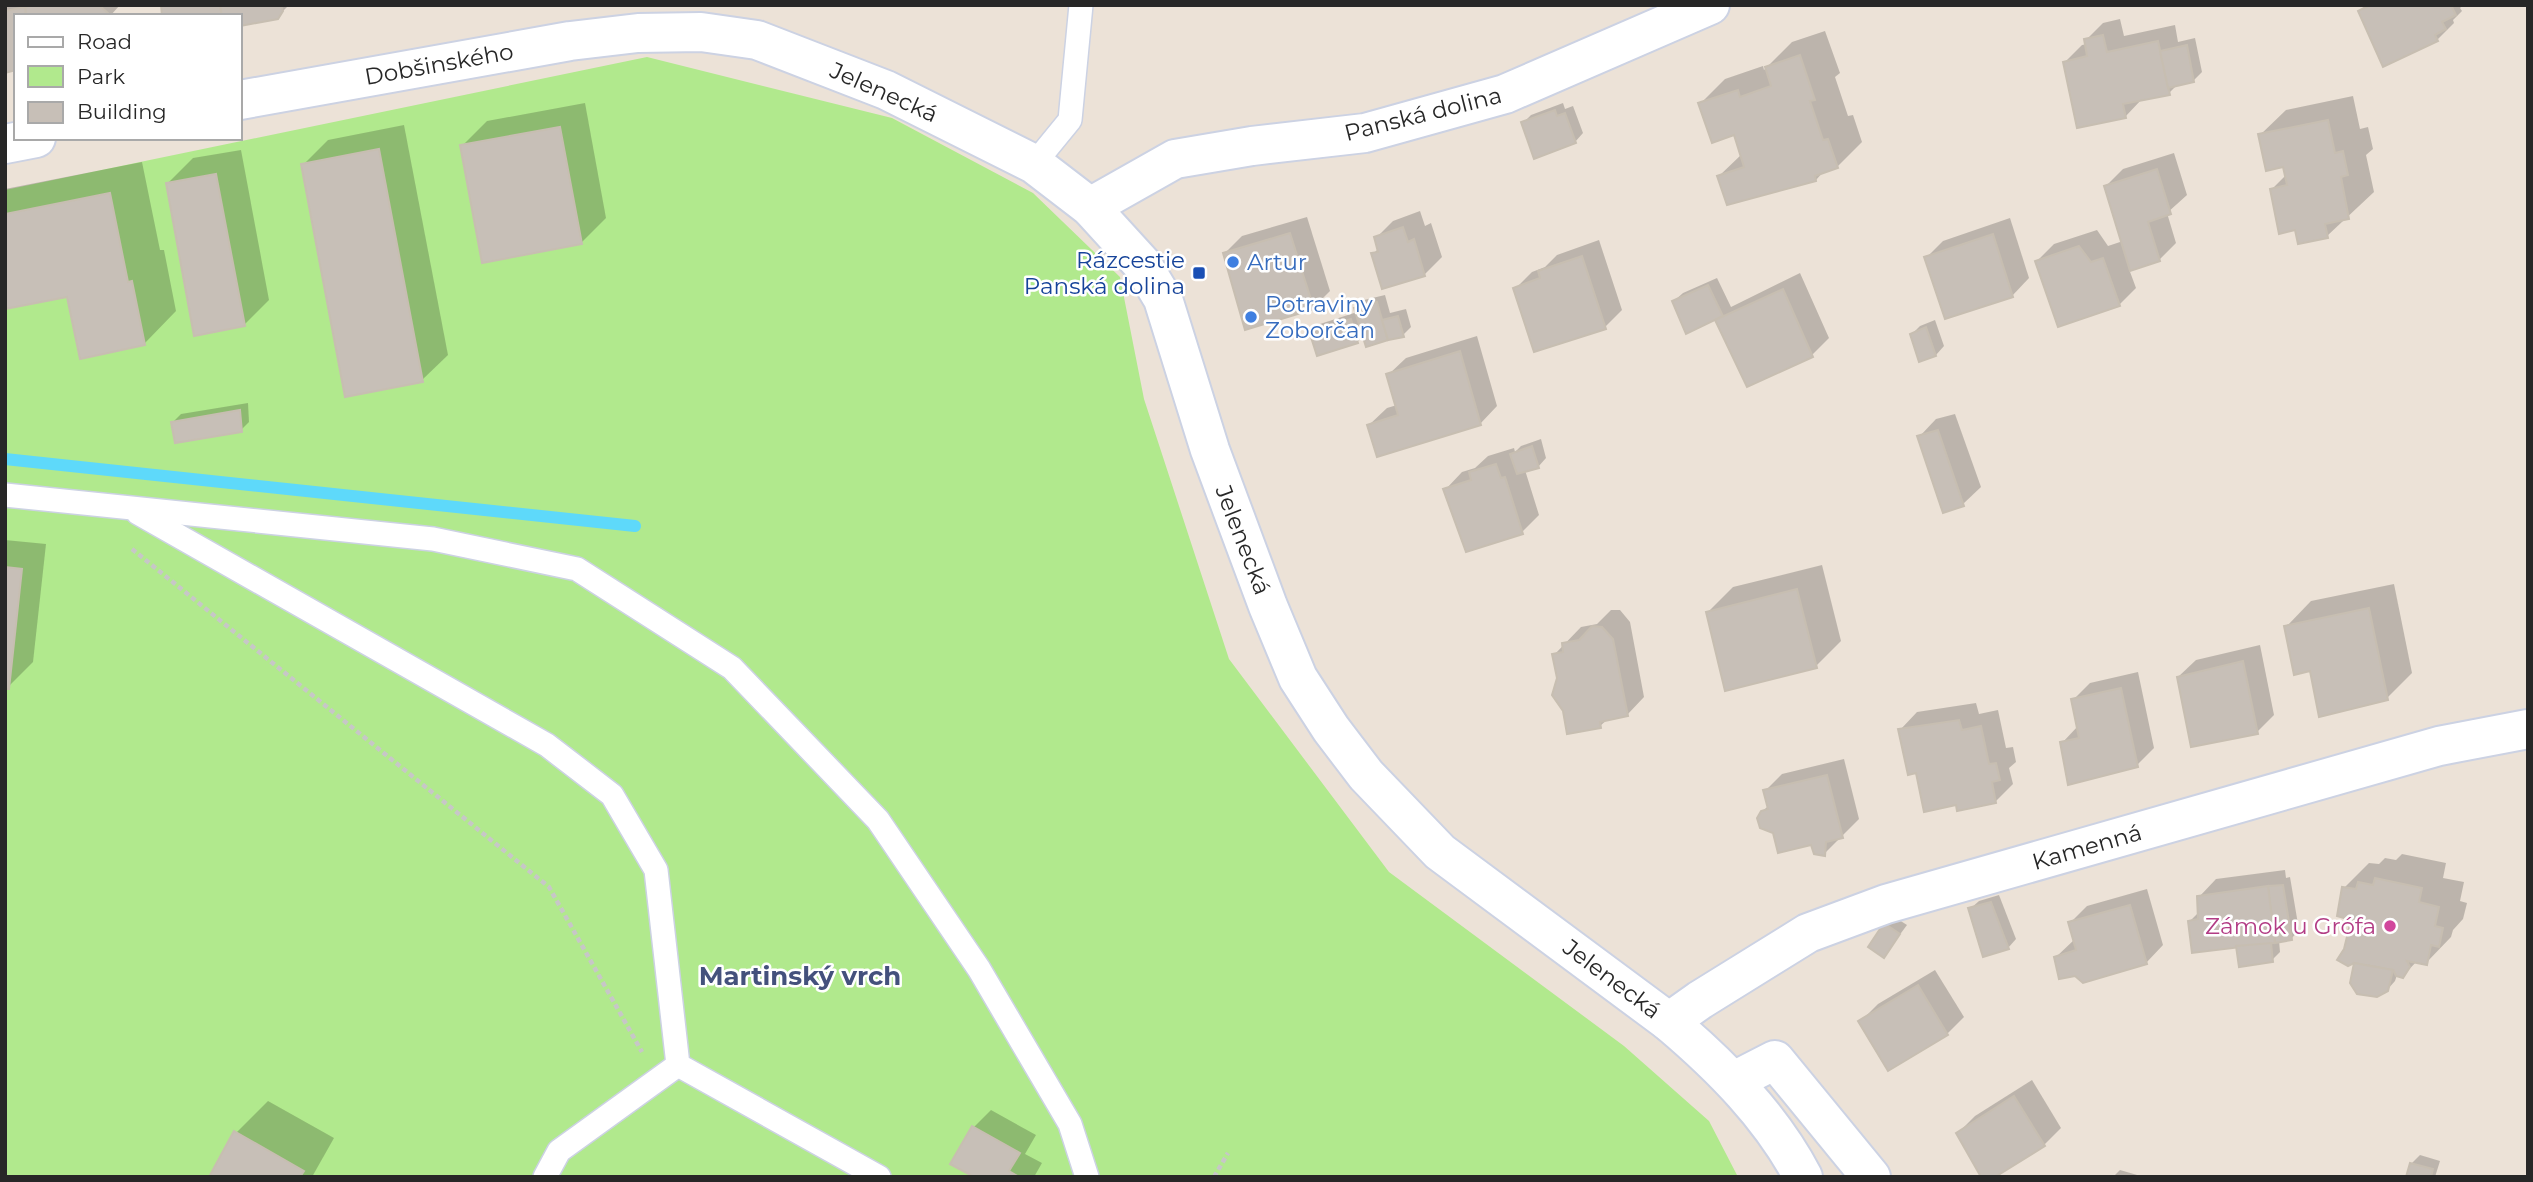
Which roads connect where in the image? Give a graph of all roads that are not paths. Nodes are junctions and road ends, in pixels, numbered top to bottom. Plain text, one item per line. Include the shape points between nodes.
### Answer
1 (1080, 5) edge
2 (1710, 5) edge
3 (632, 19) edge
4 (242, 100) edge
5 (26, 140) edge
6 (5, 144) edge
7 (1034, 164) junction
8 (1090, 207) junction
9 (5, 495) edge
10 (129, 508) junction
11 (2528, 729) edge
12 (1670, 1022) junction
13 (678, 1065) junction
14 (1734, 1082) junction
15 (545, 1177) edge
16 (879, 1177) edge
17 (1087, 1177) edge
18 (1803, 1177) edge
19 (1871, 1177) edge

1 - 7 lane via 1070,120
2 - 8 street, Panská dolina via 1505,94 1365,133 1175,159
3 - 4 street, Dobšinského via 506,51
3 - 7 street, Jelenecká via 757,40 886,90
5 - 6 street
7 - 8 street, Jelenecká
8 - 12 street, Jelenecká via 1142,264 1163,299 1210,450 1268,606 1298,678 1331,729 1366,775 1440,852
9 - 10 lane
10 - 13 lane via 547,745 612,795 656,870
10 - 17 lane via 433,539 577,569 733,668 878,820 1000,1004 1070,1124
11 - 12 street, Kamenná via 2439,746 1886,904 1808,933
12 - 14 street, Jelenecká
13 - 15 lane via 559,1151
13 - 16 lane
14 - 18 street, Jelenecká
14 - 19 street via 1775,1060

